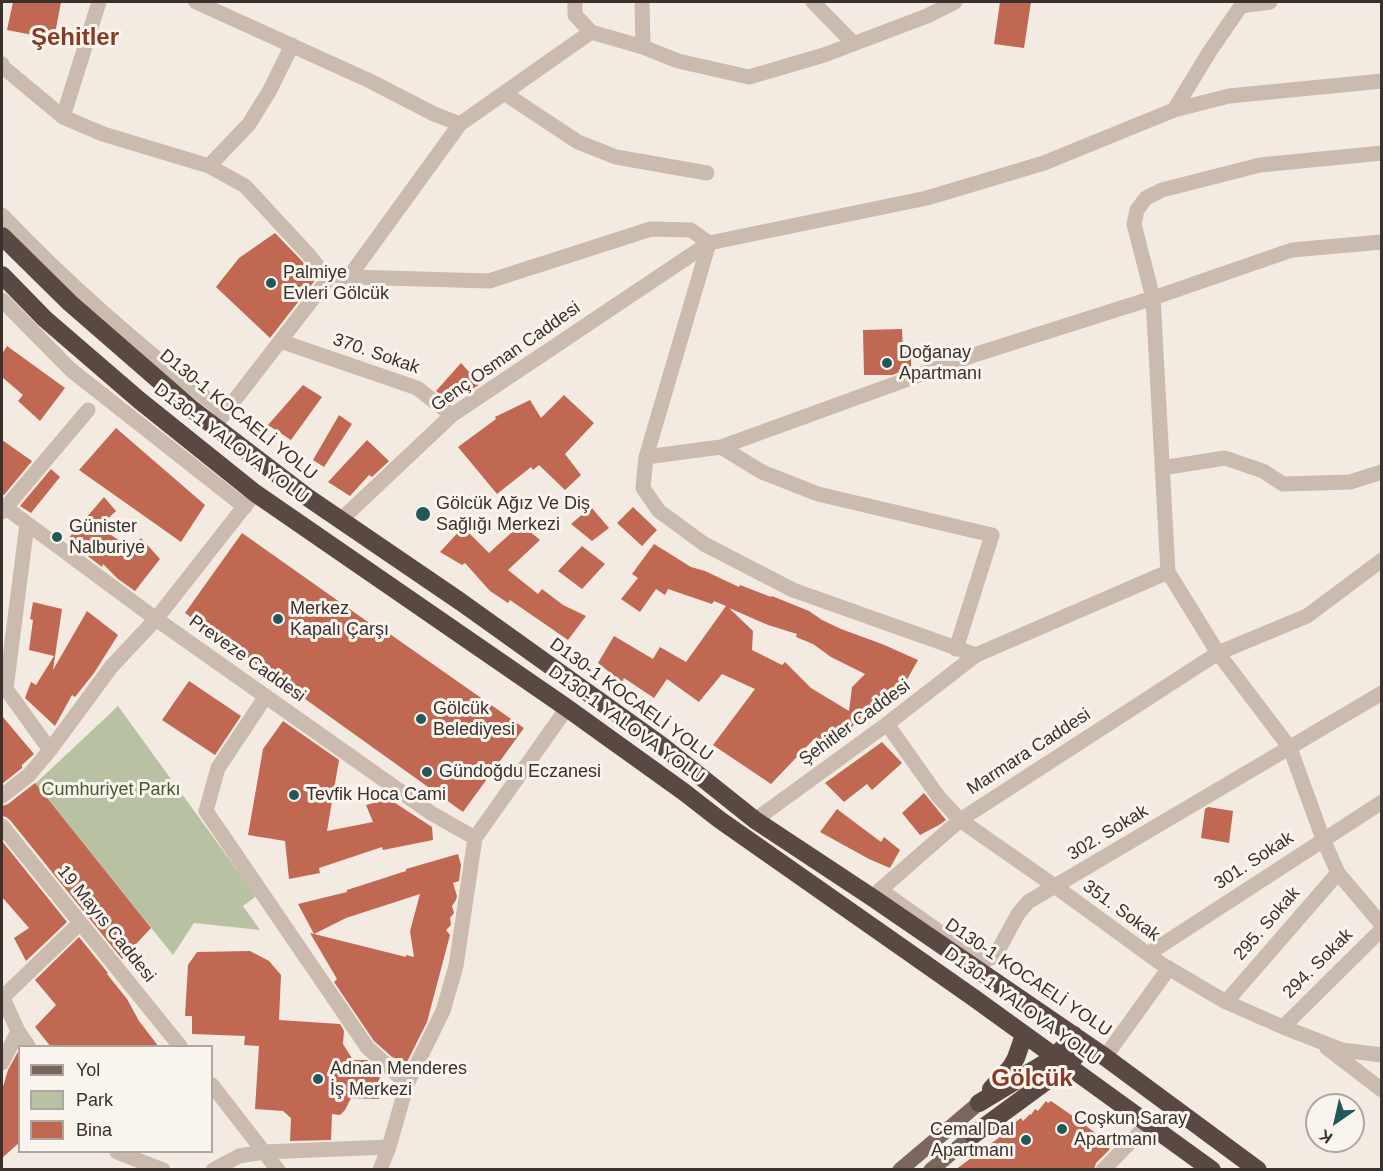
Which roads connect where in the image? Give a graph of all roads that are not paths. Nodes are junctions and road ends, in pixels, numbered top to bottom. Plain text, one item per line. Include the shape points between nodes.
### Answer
1 (99, 2) edge
2 (195, 2) edge
3 (575, 2) edge
4 (642, 2) edge
5 (813, 2) edge
6 (955, 2) edge
7 (1270, 2) edge
8 (1242, 4) edge
9 (591, 32) junction
10 (854, 44) junction
11 (292, 45) junction
12 (643, 47) junction
13 (2, 64) edge
14 (1382, 81) edge
15 (504, 93) junction
16 (1174, 110) junction
17 (63, 117) junction
18 (460, 124) junction
19 (1382, 153) edge
20 (209, 166) junction
21 (707, 173) dead end
22 (2, 214) edge
23 (2, 236) edge
24 (1382, 242) edge
25 (709, 243) junction
26 (332, 274) junction
27 (2, 275) edge
28 (349, 277) junction
29 (1153, 298) junction
30 (2, 300) edge
31 (280, 341) junction
32 (88, 410) dead end
33 (452, 415) junction
34 (220, 420) junction
35 (721, 447) junction
36 (646, 457) junction
37 (1162, 468) junction
38 (1382, 472) edge
39 (250, 500) junction
40 (3, 509) edge
41 (342, 521) junction
42 (27, 524) junction
43 (1382, 560) edge
44 (1168, 572) junction
45 (156, 619) junction
46 (956, 649) junction
47 (1218, 653) junction
48 (976, 655) junction
49 (1382, 693) edge
50 (266, 696) junction
51 (567, 708) junction
52 (887, 724) junction
53 (1290, 748) junction
54 (50, 750) junction
55 (2, 796) edge
56 (1382, 802) edge
57 (755, 820) junction
58 (960, 820) junction
59 (2, 826) edge
60 (475, 838) junction
61 (1323, 839) junction
62 (1338, 873) junction
63 (1056, 887) junction
64 (876, 894) junction
65 (80, 923) junction
66 (1382, 927) edge
67 (1148, 954) junction
68 (1168, 968) junction
69 (2, 997) edge
70 (1226, 1002) junction
71 (1283, 1027) junction
72 (18, 1031) junction
73 (1024, 1035) junction
74 (1080, 1039) junction
75 (1314, 1039) junction
76 (27, 1045) edge
77 (178, 1045) edge
78 (1382, 1055) edge
79 (1105, 1057) junction
80 (1061, 1061) junction
81 (2, 1063) edge
82 (406, 1084) junction
83 (213, 1087) edge
84 (1382, 1090) edge
85 (979, 1103) junction
86 (1148, 1124) junction
87 (973, 1135) joint
88 (389, 1147) junction
89 (264, 1152) junction
90 (120, 1153) edge
91 (163, 1170) edge
92 (213, 1170) edge
93 (278, 1170) edge
94 (380, 1170) edge
95 (900, 1170) edge
96 (931, 1170) edge
97 (1103, 1170) edge
98 (1212, 1170) edge
99 (1258, 1170) edge

1 - 17 street
2 - 11 street
3 - 9 street via 575,15
4 - 12 street
5 - 10 street
6 - 10 street
7 - 8 street
8 - 16 street
9 - 12 street
9 - 15 street
10 - 12 street via 749,76 678,61
11 - 18 street
11 - 20 street via 249,124
13 - 17 street
14 - 16 street via 1229,96
15 - 18 street
15 - 21 street via 578,142 616,157
16 - 25 street via 1044,163 927,198
17 - 20 street via 103,134
18 - 28 street
19 - 29 street via 1260,165 1162,190 1146,198 1137,210 1134,224
20 - 26 street via 244,186 323,273
22 - 34 street via 32,247 178,377
23 - 34 highway, D130-1 KOCAELİ YOLU via 70,303 193,410
24 - 29 street via 1292,250
25 - 28 street via 691,230 651,229 489,281
25 - 33 street, Genç Osman Caddesi
25 - 36 street
26 - 28 street
26 - 31 street
27 - 39 highway, D130-1 YALOVA YOLU via 45,319
29 - 35 street via 977,354
29 - 37 street
30 - 39 street via 71,370
31 - 33 street, 370. Sokak via 417,387
31 - 34 street
32 - 40 street
33 - 41 street, Genç Osman Caddesi
34 - 41 highway, D130-1 KOCAELİ YOLU via 307,497
35 - 36 street
35 - 46 street via 762,472 818,494 992,535
36 - 46 street via 643,488 653,504 704,544 793,590
37 - 38 street via 1225,458 1263,471 1283,484 1350,482
37 - 44 street
39 - 45 street
39 - 51 highway, D130-1 YALOVA YOLU
40 - 42 street, Preveze Caddesi
41 - 57 highway, D130-1 KOCAELİ YOLU via 642,731
42 - 45 street, Preveze Caddesi
42 - 54 street via 6,689
43 - 47 street, Marmara Caddesi via 1307,616
44 - 47 street
44 - 48 street, Şehitler Caddesi
45 - 50 street, Preveze Caddesi
45 - 54 street via 111,668
46 - 48 street
47 - 53 street
47 - 58 street, Marmara Caddesi
48 - 52 street, Şehitler Caddesi
49 - 53 street, 302. Sokak
50 - 60 street, Preveze Caddesi via 431,813
50 - 82 street via 218,768 206,811 367,1047
51 - 60 street
51 - 73 highway, D130-1 YALOVA YOLU
52 - 57 street, Şehitler Caddesi
52 - 58 street, 351. Sokak
53 - 61 street
53 - 63 street, 302. Sokak
54 - 55 street via 29,775
56 - 61 street, 301. Sokak
57 - 64 highway, D130-1 KOCAELİ YOLU
58 - 63 street, 351. Sokak
58 - 64 street, Marmara Caddesi
59 - 65 street, 19 Mayıs Caddesi
60 - 82 street via 456,966 443,1011
61 - 62 street
61 - 67 street, 301. Sokak
62 - 66 street
62 - 70 street, 295. Sokak
63 - 64 street, 302. Sokak via 1028,902 995,956 982,962
63 - 67 street, 351. Sokak
64 - 74 highway, D130-1 KOCAELİ YOLU
65 - 69 street
65 - 77 street, 19 Mayıs Caddesi
66 - 71 street, 294. Sokak
67 - 68 street, 351. Sokak
68 - 70 street, 351. Sokak
68 - 79 street
69 - 72 street
70 - 71 street, 351. Sokak
71 - 75 street, 351. Sokak
72 - 76 street
72 - 81 street
73 - 80 highway, D130-1 YALOVA YOLU
73 - 85 highway via 1011,1067
74 - 79 highway, D130-1 KOCAELİ YOLU
74 - 80 highway
75 - 78 street, 351. Sokak via 1342,1050
75 - 84 street
79 - 99 highway, D130-1 KOCAELİ YOLU
80 - 85 highway
80 - 86 highway, D130-1 YALOVA YOLU
80 - 87 highway
82 - 88 street
83 - 89 street
85 - 95 main road
86 - 97 street
86 - 98 highway, D130-1 YALOVA YOLU
87 - 96 main road
88 - 89 street
88 - 94 street
89 - 92 street via 239,1156
89 - 93 street
90 - 91 street

